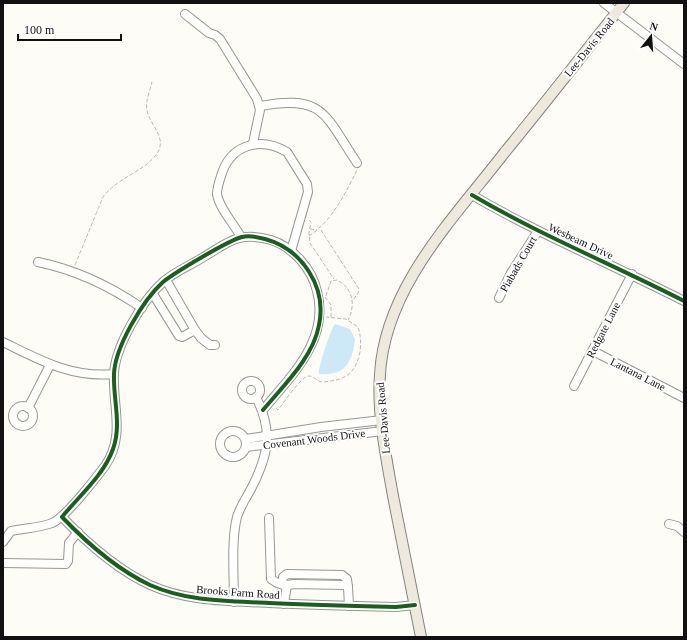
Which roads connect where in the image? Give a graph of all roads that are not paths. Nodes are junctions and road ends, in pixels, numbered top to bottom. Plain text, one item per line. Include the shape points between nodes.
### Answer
1 (604, 3) edge
2 (624, 3) edge
3 (617, 12) junction
4 (185, 14) dead end
5 (684, 64) edge
6 (260, 106) junction
7 (253, 143) junction
8 (357, 163) road end
9 (472, 195) junction
10 (538, 231) junction
11 (241, 237) junction
12 (291, 251) junction
13 (38, 262) dead end
14 (632, 274) junction
15 (166, 280) junction
16 (153, 294) junction
17 (499, 298) dead end
18 (684, 300) edge
19 (142, 308) junction
20 (195, 330) junction
21 (3, 342) edge
22 (215, 345) dead end
23 (593, 351) junction
24 (50, 365) junction
25 (114, 374) junction
26 (574, 386) dead end
27 (256, 397) dead end
28 (684, 398) edge
29 (28, 408) dead end
30 (263, 410) junction
31 (337, 425) junction
32 (382, 426) junction
33 (338, 436) junction
34 (267, 440) junction
35 (246, 443) dead end
36 (62, 517) junction
37 (269, 518) dead end
38 (669, 524) dead end
39 (78, 532) junction
40 (684, 532) edge
41 (3, 542) edge
42 (3, 563) edge
43 (284, 585) junction
44 (234, 602) junction
45 (284, 604) junction
46 (415, 605) junction
47 (349, 606) junction
48 (421, 637) edge

1 - 3 street
2 - 3 main road, Lee-Davis Road
3 - 5 street
3 - 9 main road, Lee-Davis Road
4 - 6 street via 220,39
6 - 7 street
6 - 8 street via 296,102 316,108 326,116
7 - 11 street via 226,161 217,190 219,201
7 - 12 street via 281,150 291,157 308,187
9 - 10 street, Wesbeam Drive
9 - 32 main road, Lee-Davis Road via 419,265 404,289 393,314 386,335 380,374
10 - 14 street, Wesbeam Drive
10 - 17 street, Piabads Court via 510,273
11 - 12 street via 261,238
11 - 15 street
12 - 30 street via 305,266 323,298 317,335 310,351
13 - 19 street via 72,271 109,286
14 - 18 street, Wesbeam Drive
14 - 23 street, Redgate Lane
15 - 16 street
15 - 20 street
16 - 19 street
16 - 20 street via 179,336
19 - 25 street via 122,345
20 - 22 street via 205,342
21 - 24 street
23 - 26 street, Redgate Lane
23 - 28 street, Lantana Lane
24 - 25 street via 88,375
24 - 29 street
25 - 36 street via 118,416 113,448 105,465
27 - 30 street
30 - 34 street
31 - 32 street, Covenant Woods Drive
31 - 33 street
31 - 34 street, Covenant Woods Drive
32 - 33 street, Covenant Woods Drive
32 - 46 main road, Lee-Davis Road
33 - 34 street, Covenant Woods Drive
34 - 35 street, Covenant Woods Drive
34 - 44 street via 261,466 237,518
36 - 39 street, Brooks Farm Road
36 - 41 street via 52,523 10,531
37 - 43 street via 271,578
38 - 40 street
39 - 42 street via 69,543 66,564
39 - 44 street, Brooks Farm Road via 122,568 151,586 198,599
43 - 45 street
43 - 47 street via 348,587
44 - 45 street, Brooks Farm Road
45 - 47 street, Brooks Farm Road
46 - 47 street, Brooks Farm Road
46 - 48 main road, Lee-Davis Road

